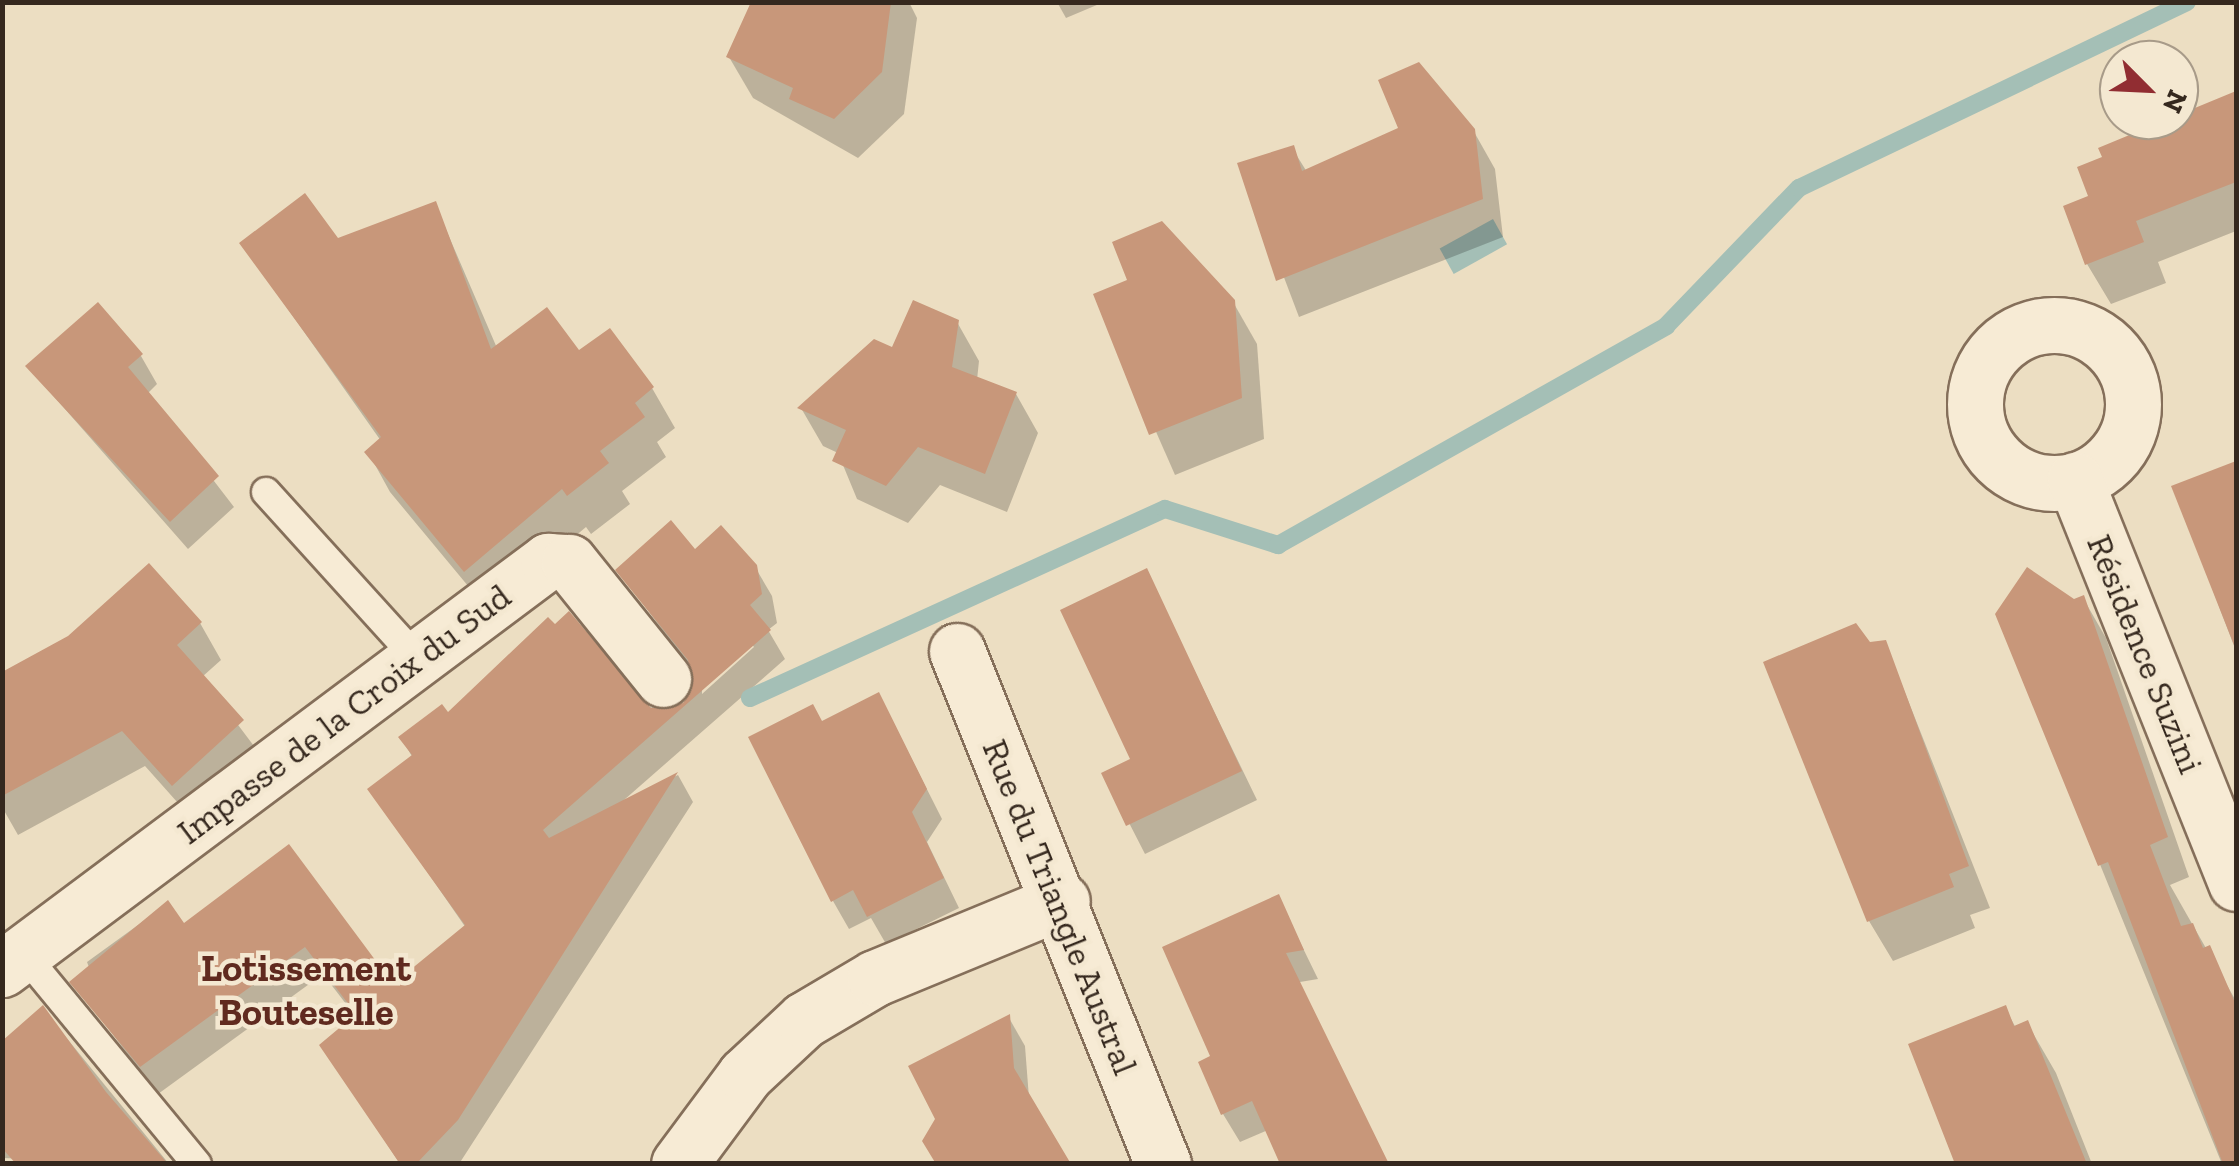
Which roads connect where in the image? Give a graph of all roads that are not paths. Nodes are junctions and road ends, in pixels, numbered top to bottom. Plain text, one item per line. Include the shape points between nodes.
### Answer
1 (2075, 480) dead end
2 (266, 492) dead end
3 (957, 651) dead end
4 (420, 662) junction
5 (663, 680) dead end
6 (2236, 883) edge
7 (1062, 901) junction
8 (12, 961) edge
9 (198, 1164) edge
10 (679, 1164) edge
11 (1163, 1164) edge

1 - 6 street, Résidence Suzini
2 - 4 lane
3 - 7 street, Rue du Triangle Austral
4 - 5 street, Impasse de la Croix du Sud via 548,561 570,562
4 - 8 street, Impasse de la Croix du Sud
7 - 10 street via 876,978 804,1020 745,1075
7 - 11 street, Rue du Triangle Austral
8 - 9 lane

